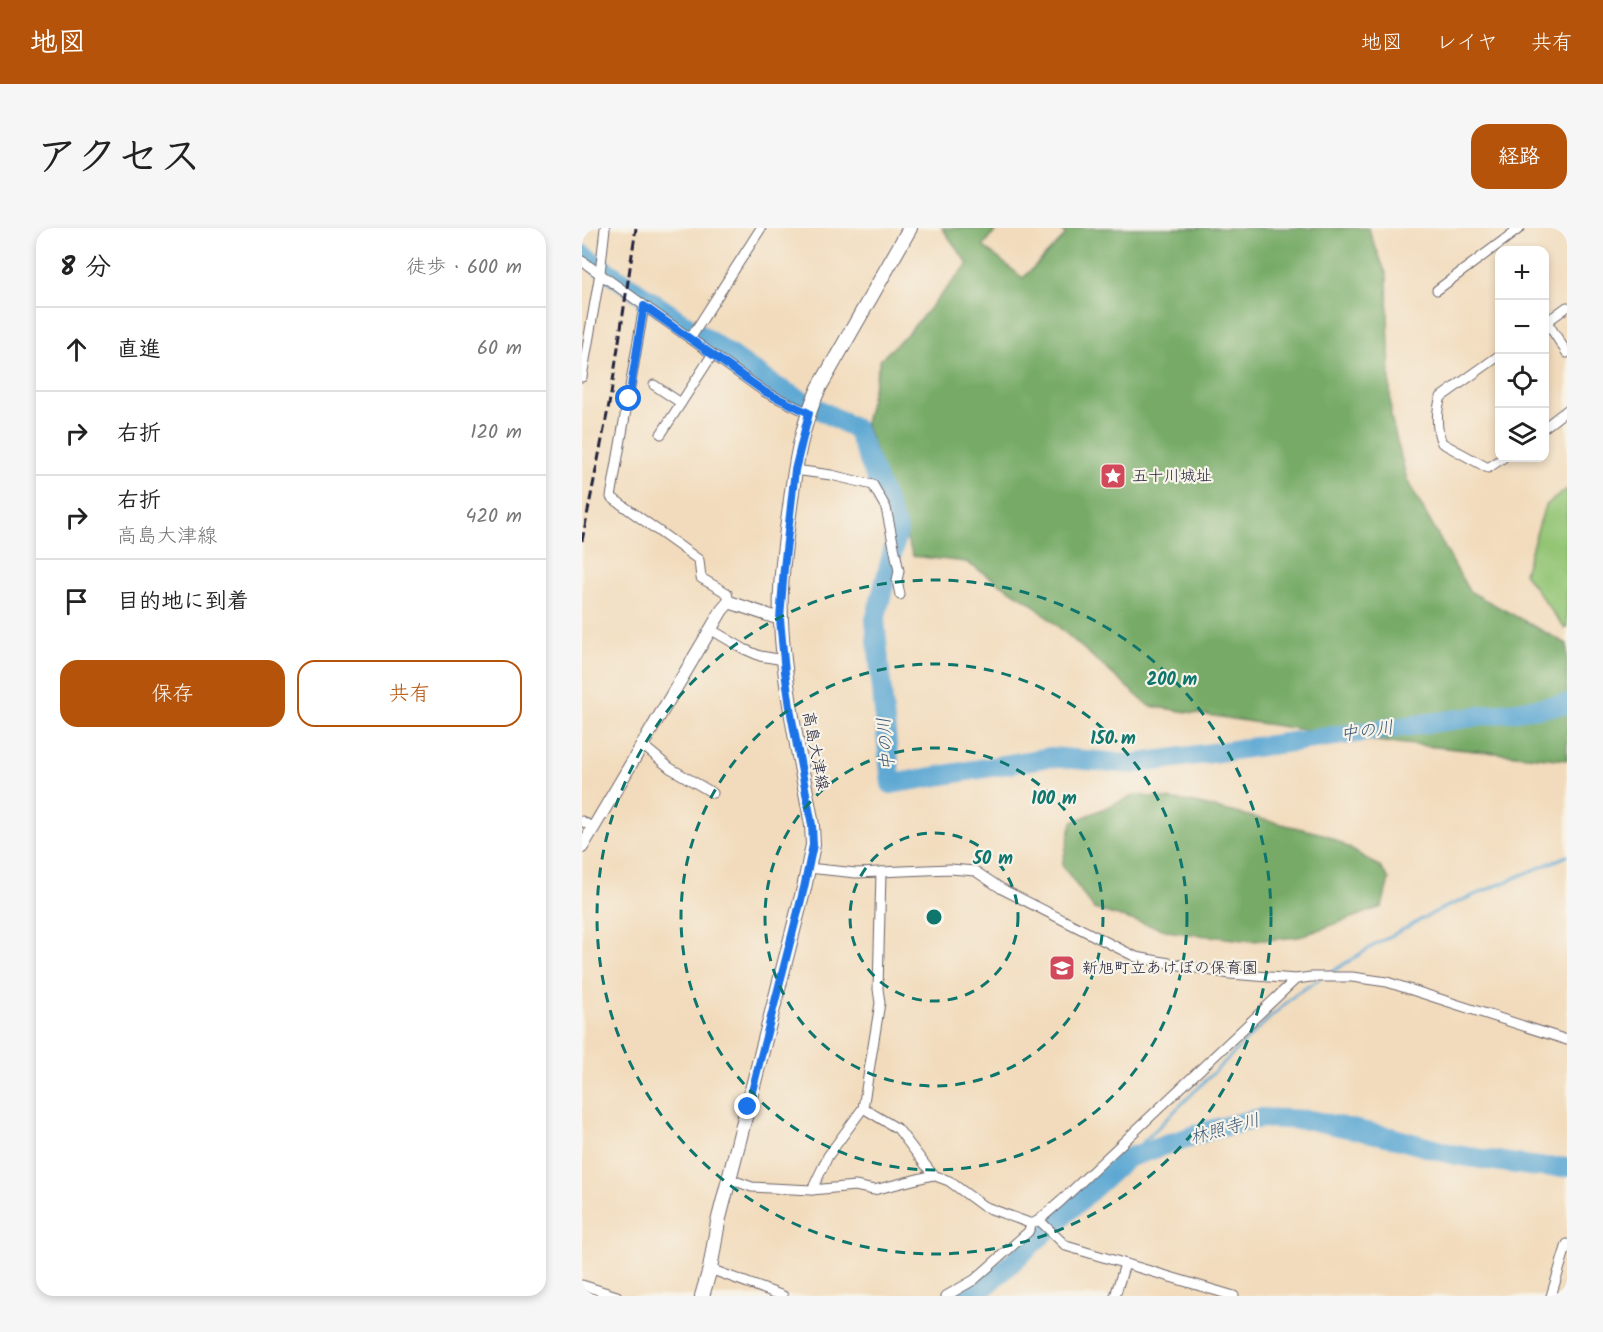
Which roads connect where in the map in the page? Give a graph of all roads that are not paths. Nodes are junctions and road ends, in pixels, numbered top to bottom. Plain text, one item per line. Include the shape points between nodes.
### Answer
1 (605, 228) edge
2 (761, 228) edge
3 (910, 228) edge
4 (1520, 228) edge
5 (1502, 246) edge
6 (1495, 252) edge
7 (582, 261) edge
8 (600, 273) junction
9 (1437, 290) dead end
10 (644, 306) junction
11 (1567, 307) edge
12 (1549, 318) edge
13 (1549, 327) edge
14 (690, 339) junction
15 (1567, 353) edge
16 (712, 355) junction
17 (1495, 359) edge
18 (582, 377) edge
19 (654, 385) dead end
20 (681, 403) junction
21 (810, 409) junction
22 (1567, 410) edge
23 (1549, 424) edge
24 (661, 434) dead end
25 (1497, 462) edge
26 (795, 470) junction
27 (900, 595) dead end
28 (729, 602) junction
29 (780, 619) junction
30 (710, 629) junction
31 (784, 660) junction
32 (641, 744) junction
33 (713, 794) dead end
34 (588, 824) edge
35 (582, 847) edge
36 (808, 868) junction
37 (881, 872) junction
38 (1296, 979) junction
39 (1567, 1040) edge
40 (863, 1108) junction
41 (933, 1175) junction
42 (729, 1179) junction
43 (812, 1190) junction
44 (1036, 1222) junction
45 (1567, 1244) edge
46 (1125, 1264) junction
47 (710, 1269) junction
48 (582, 1285) edge
49 (617, 1296) edge
50 (702, 1296) edge
51 (783, 1296) edge
52 (946, 1296) edge
53 (1115, 1296) edge
54 (1234, 1296) edge
55 (1551, 1296) edge

1 - 8 street
2 - 14 street
3 - 21 main road, 高島大津線
4 - 5 street
6 - 9 street
7 - 8 street
8 - 10 street
8 - 18 street
10 - 14 street
10 - 28 street via 611,497 699,560 701,578 727,593
11 - 12 street
13 - 15 street
14 - 16 street
16 - 20 street
16 - 21 street via 765,392
17 - 25 street via 1441,397 1437,408 1442,443 1488,468
19 - 20 street
20 - 24 street
21 - 26 main road, 高島大津線
22 - 23 street
26 - 27 street via 873,485 886,508
26 - 29 main road, 高島大津線
28 - 29 street
28 - 30 street
29 - 31 main road, 高島大津線
30 - 31 street via 760,656
30 - 32 street
31 - 36 main road, 高島大津線 via 812,825
32 - 33 street via 670,768
32 - 34 street
34 - 35 street
36 - 37 street
36 - 42 main road, 高島大津線
37 - 38 street via 975,871 1002,889 1136,957 1230,974
37 - 40 street via 880,1003
38 - 39 street via 1352,977 1387,982
38 - 44 street
40 - 41 street via 898,1129
40 - 43 street via 828,1156
41 - 43 street via 874,1190 855,1186
41 - 44 street via 949,1181 983,1206
42 - 43 street via 752,1186
42 - 47 main road, 高島大津線
44 - 46 street via 1066,1246
44 - 52 street via 974,1280
45 - 55 street
46 - 53 street
46 - 54 street
47 - 50 main road, 高島大津線
47 - 51 street
48 - 49 street

